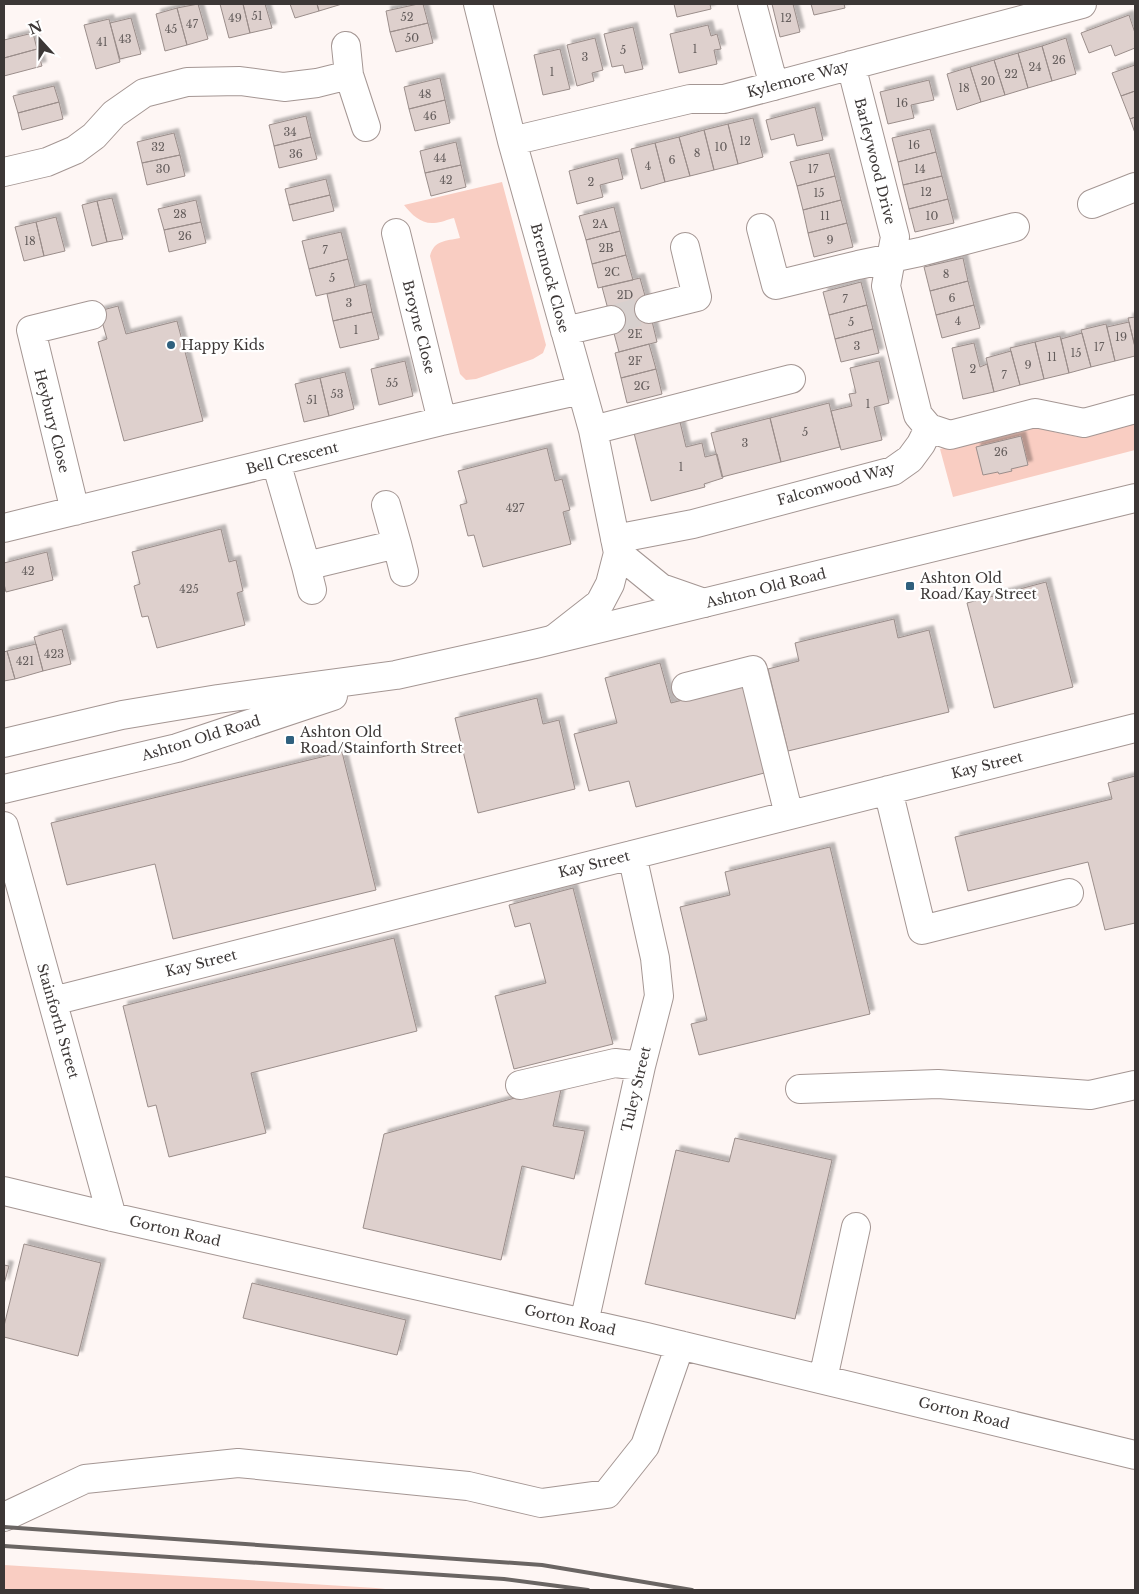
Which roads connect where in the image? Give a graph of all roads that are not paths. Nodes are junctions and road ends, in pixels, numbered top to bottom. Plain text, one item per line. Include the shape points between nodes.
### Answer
1 (478, 4) edge
2 (752, 4) edge
3 (1082, 4) edge
4 (1008, 13) edge
5 (346, 46) dead end
6 (851, 65) junction
7 (349, 75) junction
8 (774, 86) junction
9 (366, 127) dead end
10 (512, 141) junction
11 (4, 172) edge
12 (1135, 187) edge
13 (1092, 204) dead end
14 (1015, 227) dead end
15 (762, 228) dead end
16 (396, 233) dead end
17 (685, 246) dead end
18 (890, 258) junction
19 (649, 310) tunnel mouth
20 (92, 315) dead end
21 (610, 320) tunnel mouth
22 (565, 331) junction
23 (791, 379) dead end
24 (581, 390) junction
25 (1135, 409) edge
26 (442, 421) junction
27 (929, 428) junction
28 (593, 430) junction
29 (276, 462) junction
30 (1135, 498) edge
31 (386, 505) dead end
32 (74, 511) junction
33 (4, 528) edge
34 (396, 544) junction
35 (617, 546) junction
36 (404, 572) dead end
37 (704, 603) junction
38 (554, 640) junction
39 (396, 675) junction
40 (686, 687) dead end
41 (1135, 728) edge
42 (4, 743) edge
43 (4, 790) edge
44 (888, 790) junction
45 (790, 815) junction
46 (4, 826) edge
47 (632, 855) junction
48 (1069, 893) dead end
49 (52, 1000) junction
50 (641, 1066) junction
51 (520, 1085) dead end
52 (1135, 1085) edge
53 (800, 1089) dead end
54 (4, 1191) edge
55 (112, 1217) junction
56 (856, 1227) dead end
57 (584, 1323) junction
58 (680, 1345) junction
59 (823, 1379) junction
60 (1135, 1455) edge
61 (4, 1517) edge

1 - 10 main road, Brennock Close
2 - 8 main road
3 - 4 main road, Kylemore Way
4 - 6 main road, Kylemore Way
5 - 7 main road
6 - 8 main road, Kylemore Way
6 - 18 main road, Barleywood Drive via 895,237
7 - 9 main road
7 - 11 main road via 284,87 240,81 187,82 144,93 114,114 94,136 74,150 47,162
8 - 10 main road, Kylemore Way via 724,99 690,99
10 - 22 main road, Brennock Close
12 - 13 main road
14 - 18 main road
15 - 18 main road via 776,285
16 - 26 main road, Broyne Close
17 - 19 main road via 697,298
18 - 27 main road, Barleywood Drive via 886,286 918,415
20 - 32 main road, Heybury Close via 31,330
21 - 22 main road
22 - 24 main road, Brennock Close
23 - 28 main road
24 - 26 main road, Bell Crescent
24 - 28 main road, Brennock Close
25 - 27 main road via 1084,423 1035,413 950,435
26 - 29 main road, Bell Crescent
27 - 35 main road, Falconwood Way via 910,459 893,471
28 - 35 main road, Brennock Close
29 - 32 main road, Bell Crescent
29 - 34 main road via 309,578
30 - 37 main road, Ashton Old Road
31 - 34 main road
32 - 33 main road, Bell Crescent
34 - 36 main road
35 - 37 main road via 661,588
35 - 38 main road, Brennock Close via 610,584 600,603
37 - 38 main road, Ashton Old Road
38 - 39 main road, Ashton Old Road
39 - 42 main road, Ashton Old Road via 122,715
39 - 43 main road, Ashton Old Road via 177,748
40 - 45 main road via 753,670
41 - 44 main road, Kay Street
44 - 45 main road, Kay Street
44 - 48 main road via 922,930
45 - 47 main road, Kay Street
46 - 49 main road, Stainforth Street
47 - 49 main road, Kay Street
47 - 50 main road, Tuley Street via 659,996
49 - 55 main road, Stainforth Street
50 - 51 main road via 615,1064
50 - 57 main road, Tuley Street
52 - 53 main road via 1090,1095 938,1084
54 - 55 main road, Gorton Road
55 - 57 main road, Gorton Road
56 - 59 main road
57 - 58 main road, Gorton Road
58 - 59 main road, Gorton Road
58 - 61 main road via 645,1446 607,1494 540,1504 468,1486 238,1463 85,1479
59 - 60 main road, Gorton Road

